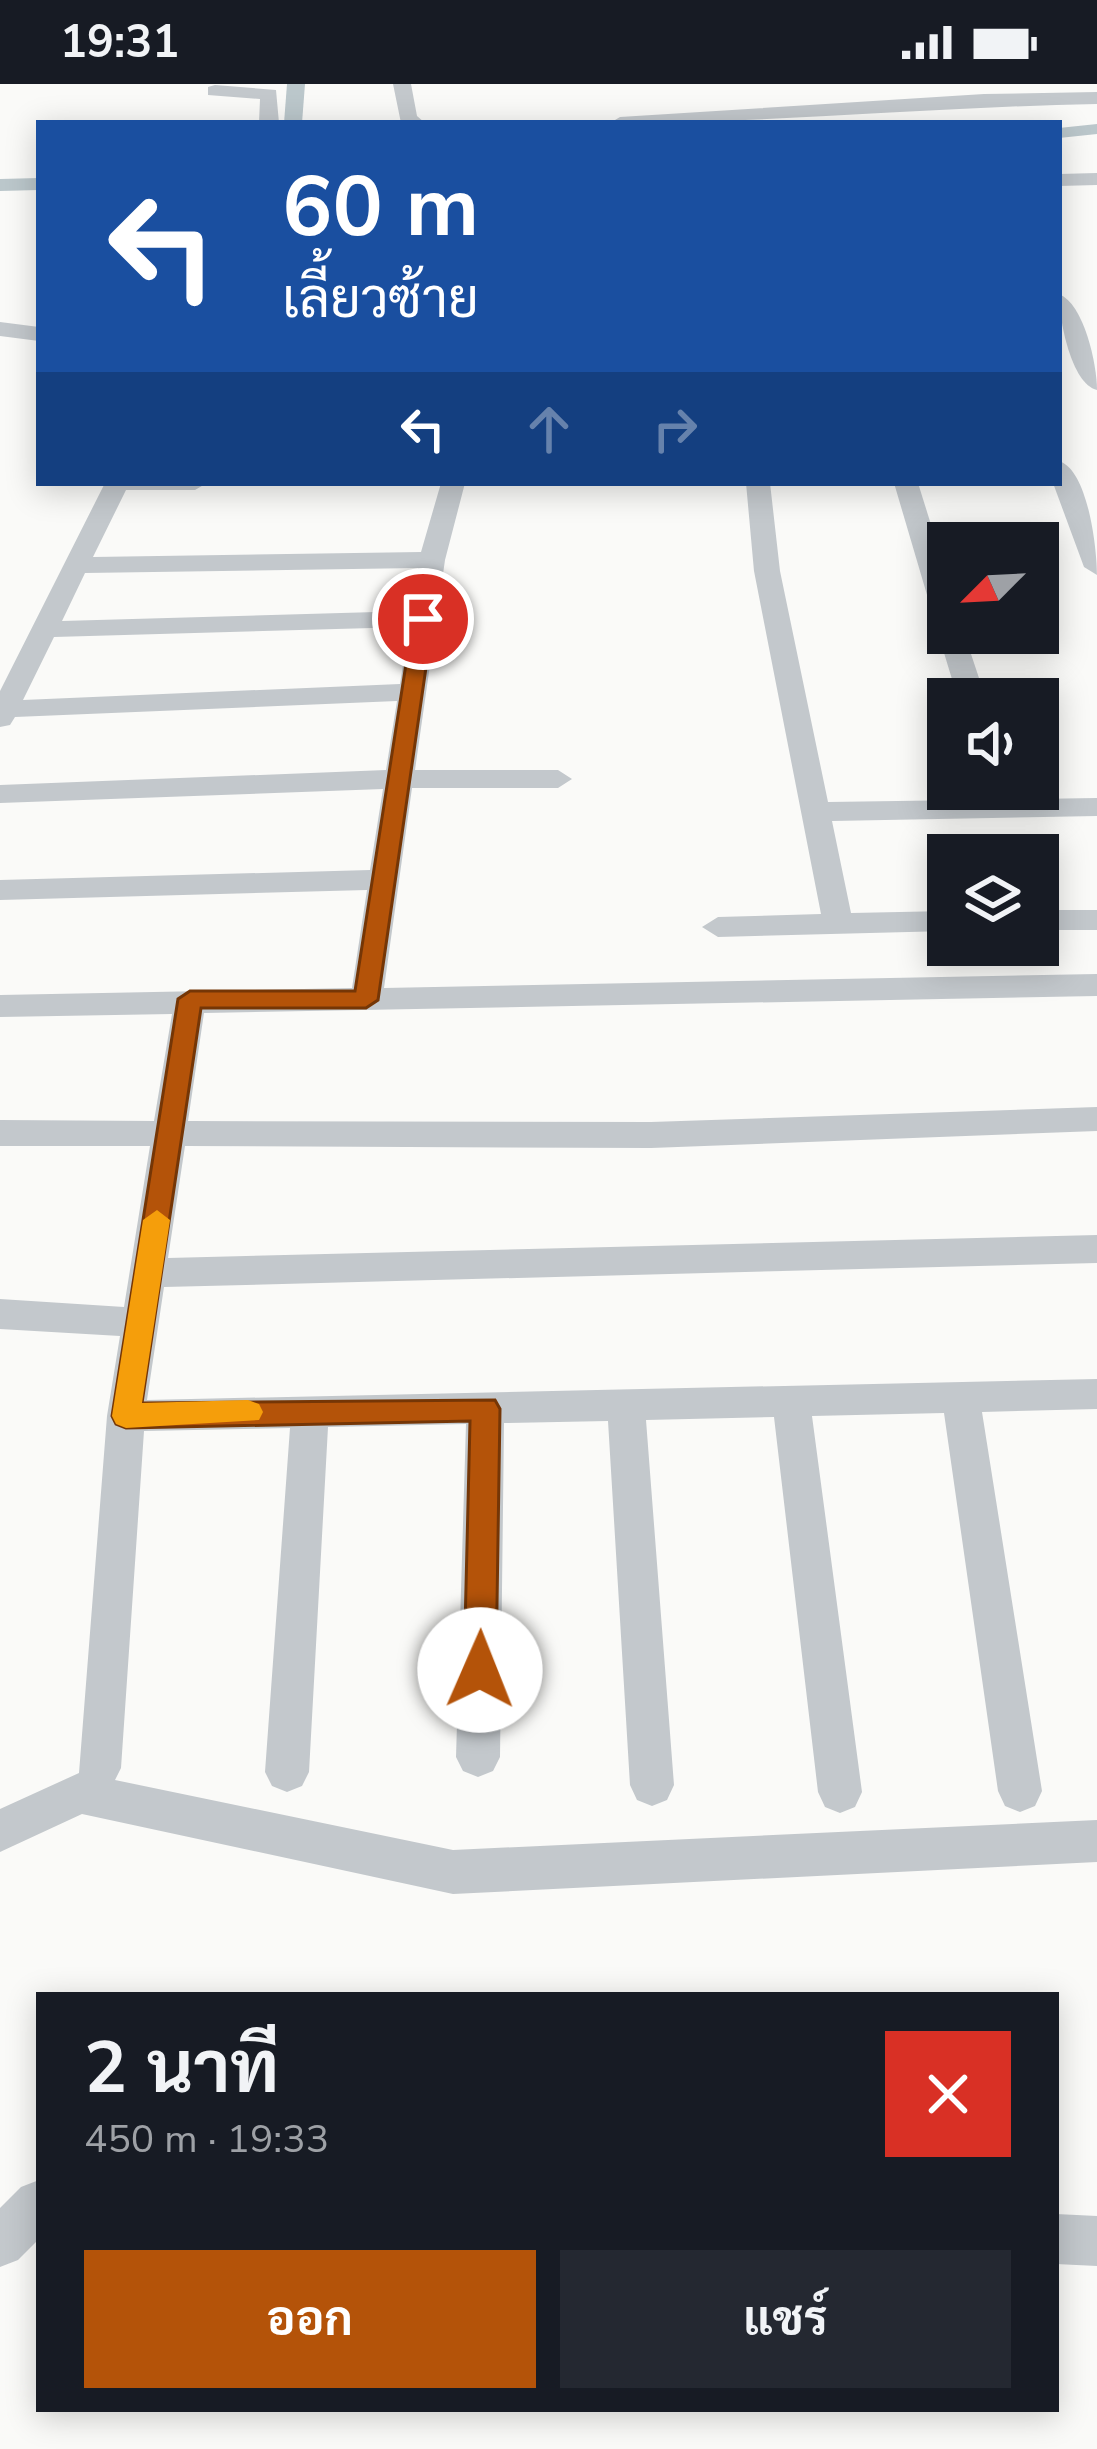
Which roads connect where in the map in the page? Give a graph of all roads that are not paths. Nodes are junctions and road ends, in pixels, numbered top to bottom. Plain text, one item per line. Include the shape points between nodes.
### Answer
1 (402, 84) edge
2 (803, 84) edge
3 (215, 91) dead end
4 (1097, 98) edge
5 (817, 111) junction
6 (269, 120) edge
7 (412, 120) edge
8 (669, 120) edge
9 (1097, 179) edge
10 (1062, 180) edge
11 (1062, 309) edge
12 (0, 329) edge
13 (36, 334) edge
14 (1090, 384) edge
15 (1062, 476) edge
16 (116, 486) edge
17 (452, 486) edge
18 (758, 486) edge
19 (907, 486) edge
20 (927, 552) edge
21 (432, 560) junction
22 (78, 565) junction
23 (1097, 567) edge
24 (423, 619) junction
25 (46, 629) junction
26 (411, 692) junction
27 (2, 714) edge
28 (398, 779) junction
29 (557, 779) dead end
30 (0, 794) edge
31 (927, 804) edge
32 (1059, 804) edge
33 (1097, 807) edge
34 (816, 812) junction
35 (382, 880) junction
36 (0, 890) edge
37 (1059, 920) edge
38 (1097, 920) edge
39 (927, 922) edge
40 (838, 923) junction
41 (718, 926) dead end
42 (1097, 986) edge
43 (190, 999) junction
44 (366, 1000) junction
45 (0, 1006) edge
46 (1097, 1119) edge
47 (0, 1133) edge
48 (168, 1135) junction
49 (1097, 1249) edge
50 (150, 1273) junction
51 (0, 1314) edge
52 (142, 1323) junction
53 (1097, 1394) edge
54 (960, 1395) junction
55 (790, 1401) junction
56 (626, 1406) junction
57 (485, 1409) junction
58 (310, 1410) junction
59 (126, 1416) junction
60 (478, 1756) dead end
61 (99, 1768) dead end
62 (287, 1772) dead end
63 (652, 1785) dead end
64 (1020, 1791) dead end
65 (840, 1792) dead end
66 (0, 1832) edge
67 (1097, 1841) edge
68 (36, 2208) edge
69 (1059, 2239) edge
70 (1097, 2241) edge
71 (0, 2242) edge

1 - 7 street
2 - 5 street
3 - 6 street via 269,94
4 - 5 street
5 - 8 street
9 - 10 street
11 - 14 street
12 - 13 street
15 - 23 street
16 - 22 street
17 - 21 street
18 - 34 street via 767,571
19 - 20 street
21 - 22 street
21 - 24 street
22 - 25 street
24 - 25 street
24 - 26 street
25 - 27 street
26 - 27 street
26 - 28 street
28 - 29 street
28 - 30 street
28 - 35 street
31 - 34 street
32 - 33 street
34 - 40 street
35 - 36 street
35 - 44 street
37 - 38 street
39 - 40 street
40 - 41 street
42 - 44 street
43 - 44 street
43 - 45 street
43 - 48 street
46 - 48 street via 651,1135
47 - 48 street
48 - 50 street
49 - 50 street
50 - 52 street
51 - 52 street
52 - 59 street
53 - 54 street
54 - 55 street
54 - 64 street
55 - 56 street
55 - 65 street
56 - 57 street
56 - 63 street
57 - 58 street
57 - 60 street
58 - 59 street
58 - 62 street
59 - 61 street
66 - 67 street via 80,1793 453,1872
68 - 71 street
69 - 70 street

